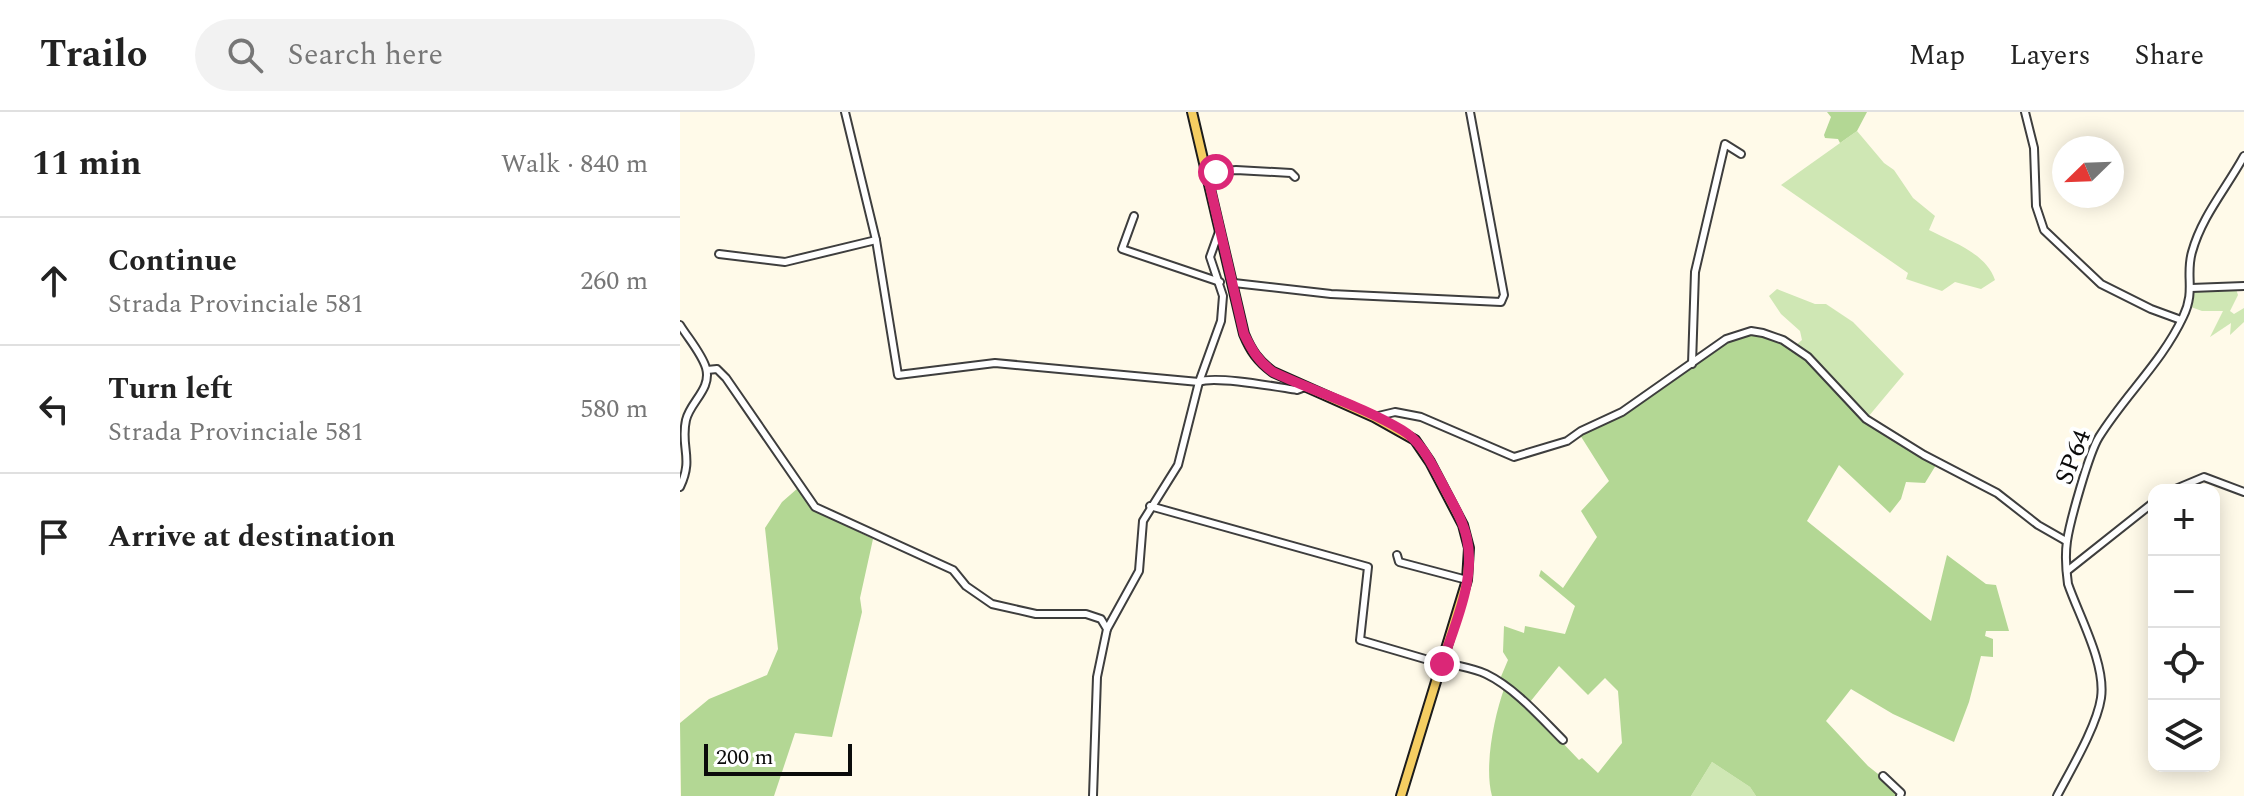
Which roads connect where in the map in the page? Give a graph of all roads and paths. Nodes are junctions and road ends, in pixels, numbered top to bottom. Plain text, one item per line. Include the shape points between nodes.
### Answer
1 (845, 112) edge
2 (1192, 112) edge
3 (1470, 112) edge
4 (2025, 112) edge
5 (1741, 154) dead end
6 (2244, 156) edge
7 (1207, 173) junction
8 (1295, 177) dead end
9 (1134, 216) dead end
10 (1220, 229) junction
11 (876, 240) junction
12 (719, 254) dead end
13 (1220, 282) junction
14 (1234, 283) junction
15 (2244, 286) edge
16 (2191, 288) junction
17 (2181, 320) junction
18 (680, 325) edge
19 (1692, 364) junction
20 (707, 370) junction
21 (1199, 382) junction
22 (1305, 387) junction
23 (1374, 417) junction
24 (683, 476) edge
25 (2187, 484) edge
26 (680, 487) edge
27 (2244, 492) edge
28 (1150, 506) junction
29 (2148, 507) edge
30 (2066, 541) junction
31 (1397, 555) dead end
32 (2067, 571) junction
33 (1467, 580) junction
34 (1107, 629) junction
35 (1443, 663) junction
36 (1563, 740) dead end
37 (1883, 776) dead end
38 (1093, 796) edge
39 (1401, 796) edge
40 (1900, 796) edge
41 (2057, 796) edge

1 - 11 street
2 - 7 main road
3 - 14 street via 1504,295 1501,302 1331,294
4 - 17 street via 2034,148 2036,206 2044,230 2101,284
5 - 19 street via 1725,144 1701,235
6 - 16 street, SP64 / SP64 via 2195,241
7 - 8 street via 1236,170
7 - 10 main road
9 - 13 street via 1122,249
10 - 13 street via 1210,257
10 - 14 main road
11 - 12 street via 785,262
11 - 21 street via 898,375 995,363
13 - 21 street via 1223,311
14 - 22 main road via 1252,351 1273,372
15 - 16 street
16 - 17 street, SP64 / SP64
17 - 30 street, SP64 / SP64 via 2161,356 2097,440
18 - 20 street
19 - 23 street via 1622,412 1567,441 1514,457 1421,417 1395,412
19 - 30 street via 1739,333 1783,340 1808,357 1866,419 1997,493
20 - 24 street via 704,388 686,416
20 - 34 street via 717,369 726,378 815,507 953,570 992,604 1036,614 1086,614 1101,619
21 - 22 street
21 - 28 street via 1178,465
22 - 23 main road
23 - 33 main road via 1415,440 1430,462 1467,536
24 - 26 street
25 - 27 street via 2204,477
28 - 34 street via 1142,525 1139,571
28 - 35 street via 1368,567 1360,640
29 - 32 street
30 - 32 street, SP64 / SP64
31 - 33 street via 1399,562
32 - 41 street, SP64 / SP64 via 2102,696
33 - 35 main road
34 - 38 street via 1097,677
35 - 36 street via 1493,679
35 - 39 main road
37 - 40 street

